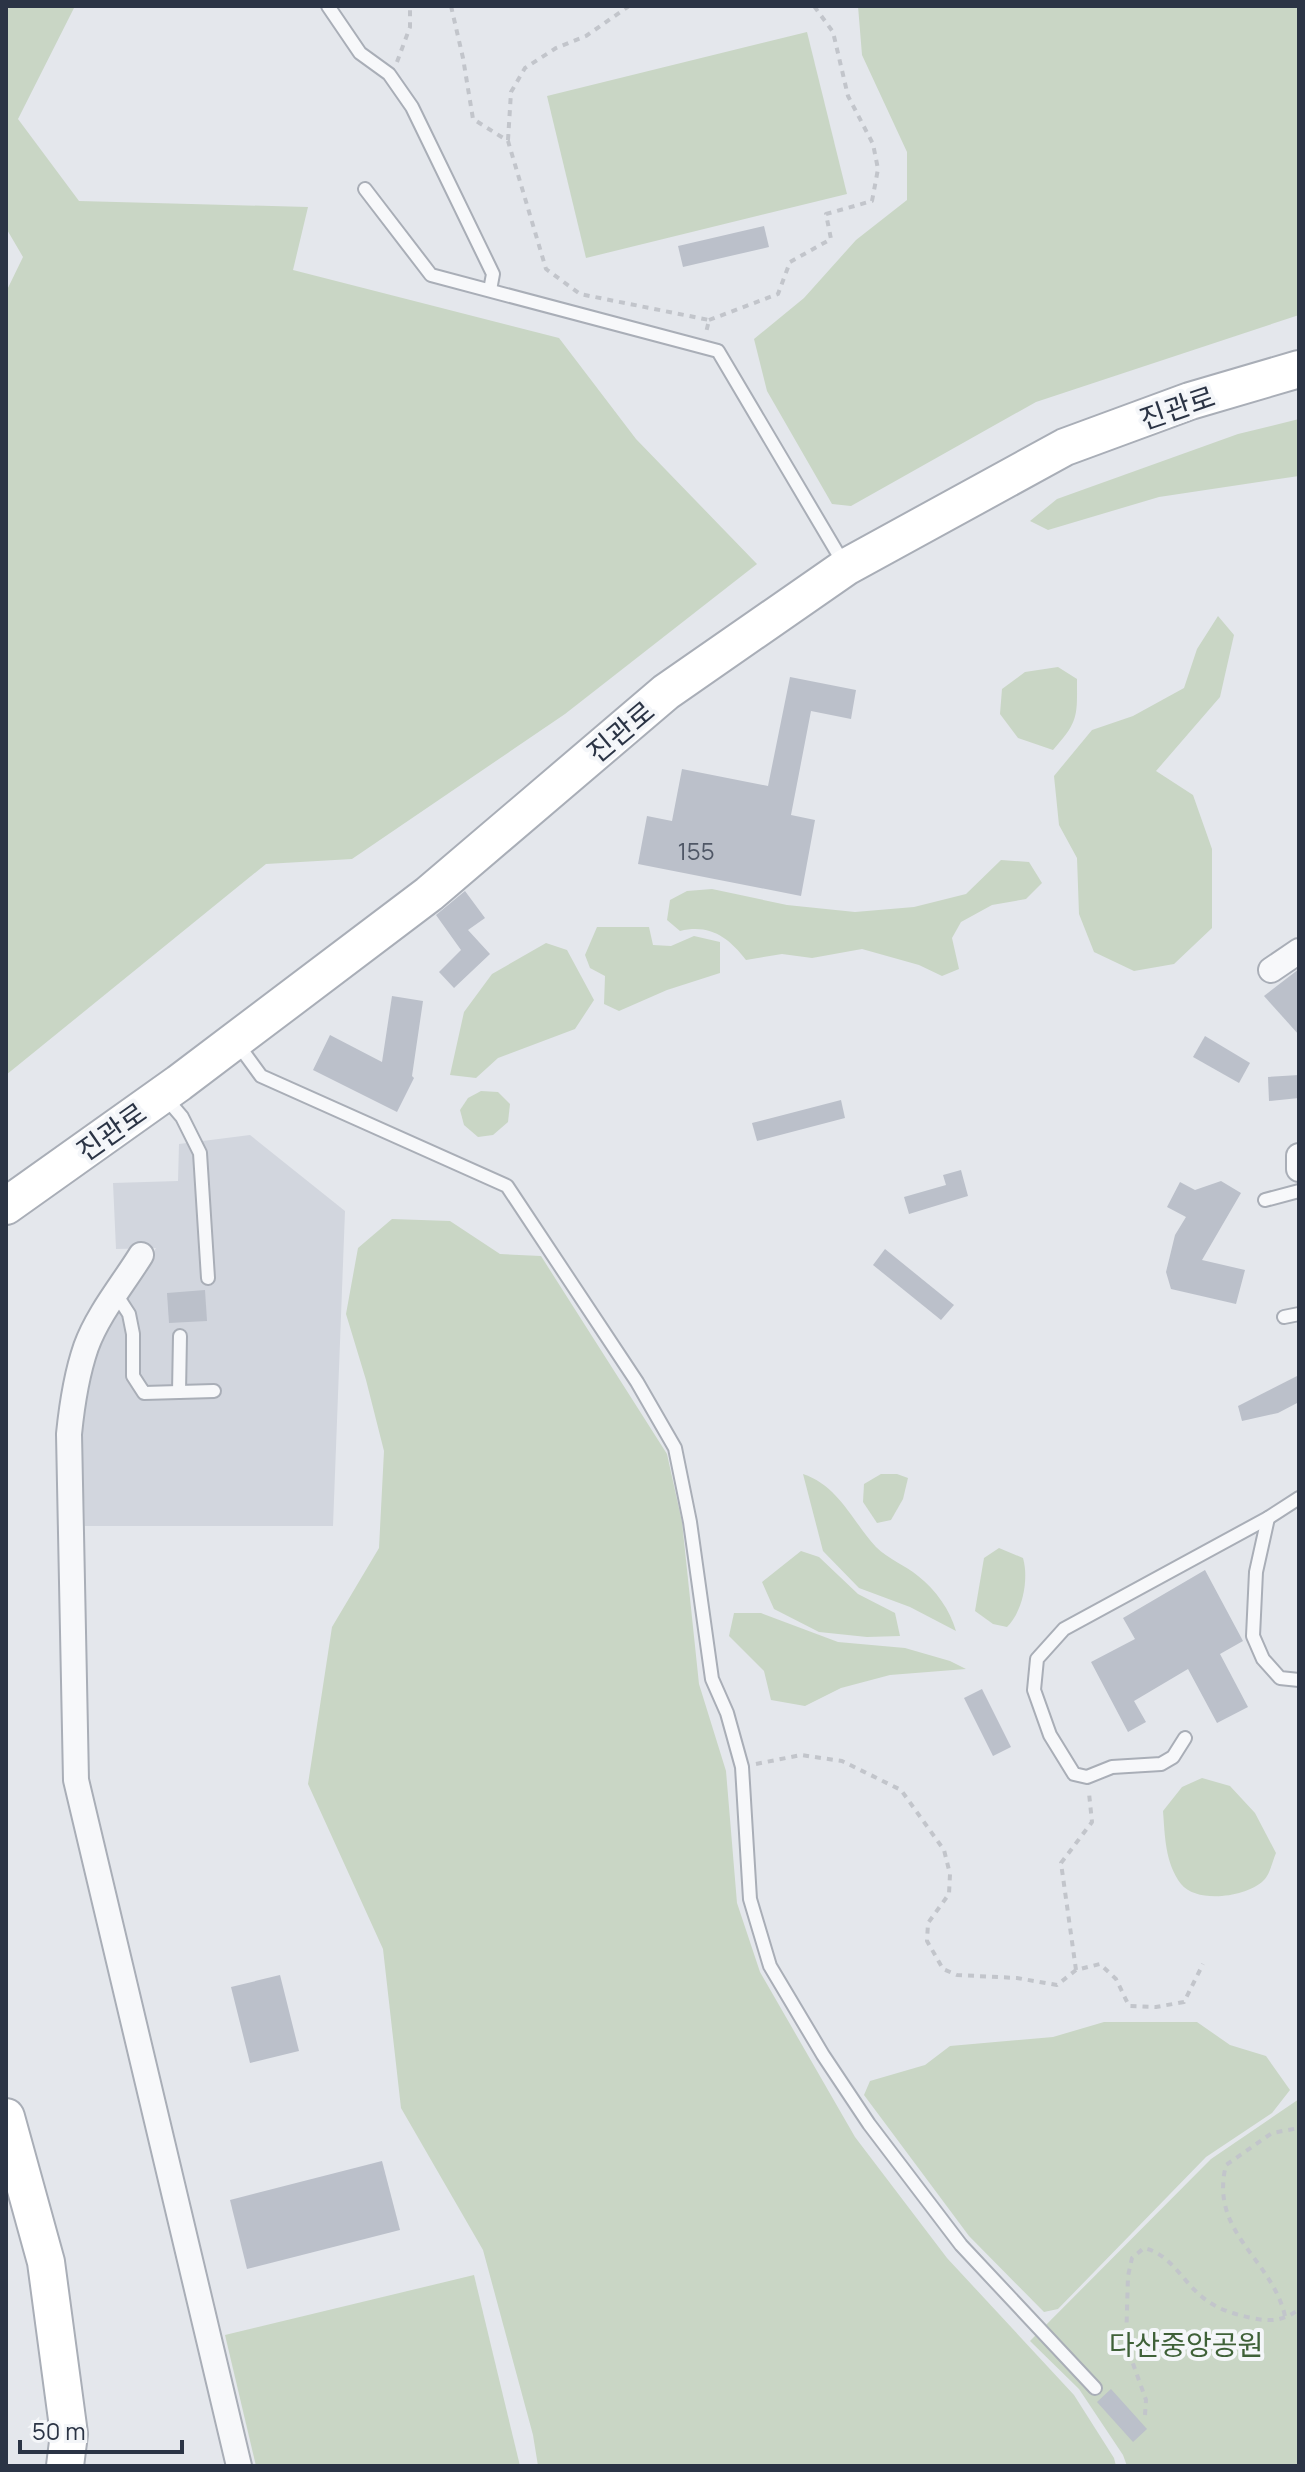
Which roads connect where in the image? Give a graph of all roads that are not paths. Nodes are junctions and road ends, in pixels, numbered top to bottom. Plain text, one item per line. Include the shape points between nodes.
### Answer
1 (328, 6) edge
2 (365, 189) dead end
3 (490, 290) junction
4 (1299, 369) edge
5 (846, 567) junction
6 (1299, 951) edge
7 (1271, 970) dead end
8 (235, 1041) junction
9 (163, 1094) junction
10 (1299, 1156) edge
11 (1299, 1169) edge
12 (1299, 1191) edge
13 (1265, 1200) dead end
14 (6, 1206) edge
15 (141, 1255) dead end
16 (208, 1278) dead end
17 (116, 1294) junction
18 (1299, 1314) edge
19 (1284, 1317) dead end
20 (180, 1336) dead end
21 (214, 1391) dead end
22 (179, 1392) junction
23 (1299, 1498) edge
24 (1268, 1518) junction
25 (1299, 1680) edge
26 (1185, 1738) dead end
27 (6, 2117) edge
28 (1095, 2388) dead end
29 (65, 2466) edge
30 (239, 2466) edge

1 - 3 lane via 360,53 389,74 412,107 493,274
2 - 3 lane via 431,275
3 - 5 lane via 718,351
4 - 5 main road, 진관로 via 1190,401 1065,447
5 - 8 main road, 진관로 via 666,692 429,894
6 - 7 street
8 - 9 main road, 진관로
8 - 28 lane via 261,1076 507,1186 637,1382 675,1448 712,1679 742,1767 750,1899 770,1966 869,2124 961,2245
9 - 14 main road, 진관로
9 - 16 lane via 200,1153
10 - 11 street
12 - 13 lane
15 - 17 street
17 - 22 lane via 129,1314 133,1376 144,1393
17 - 30 street via 87,1344 69,1434 76,1780
18 - 19 lane
20 - 22 lane
21 - 22 lane
23 - 24 lane
24 - 25 lane via 1256,1572 1253,1636 1263,1659 1280,1678
24 - 26 lane via 1064,1629 1037,1659 1034,1690 1050,1735 1074,1774 1087,1777 1112,1767 1161,1764 1173,1757
27 - 29 main road via 46,2262 69,2434

